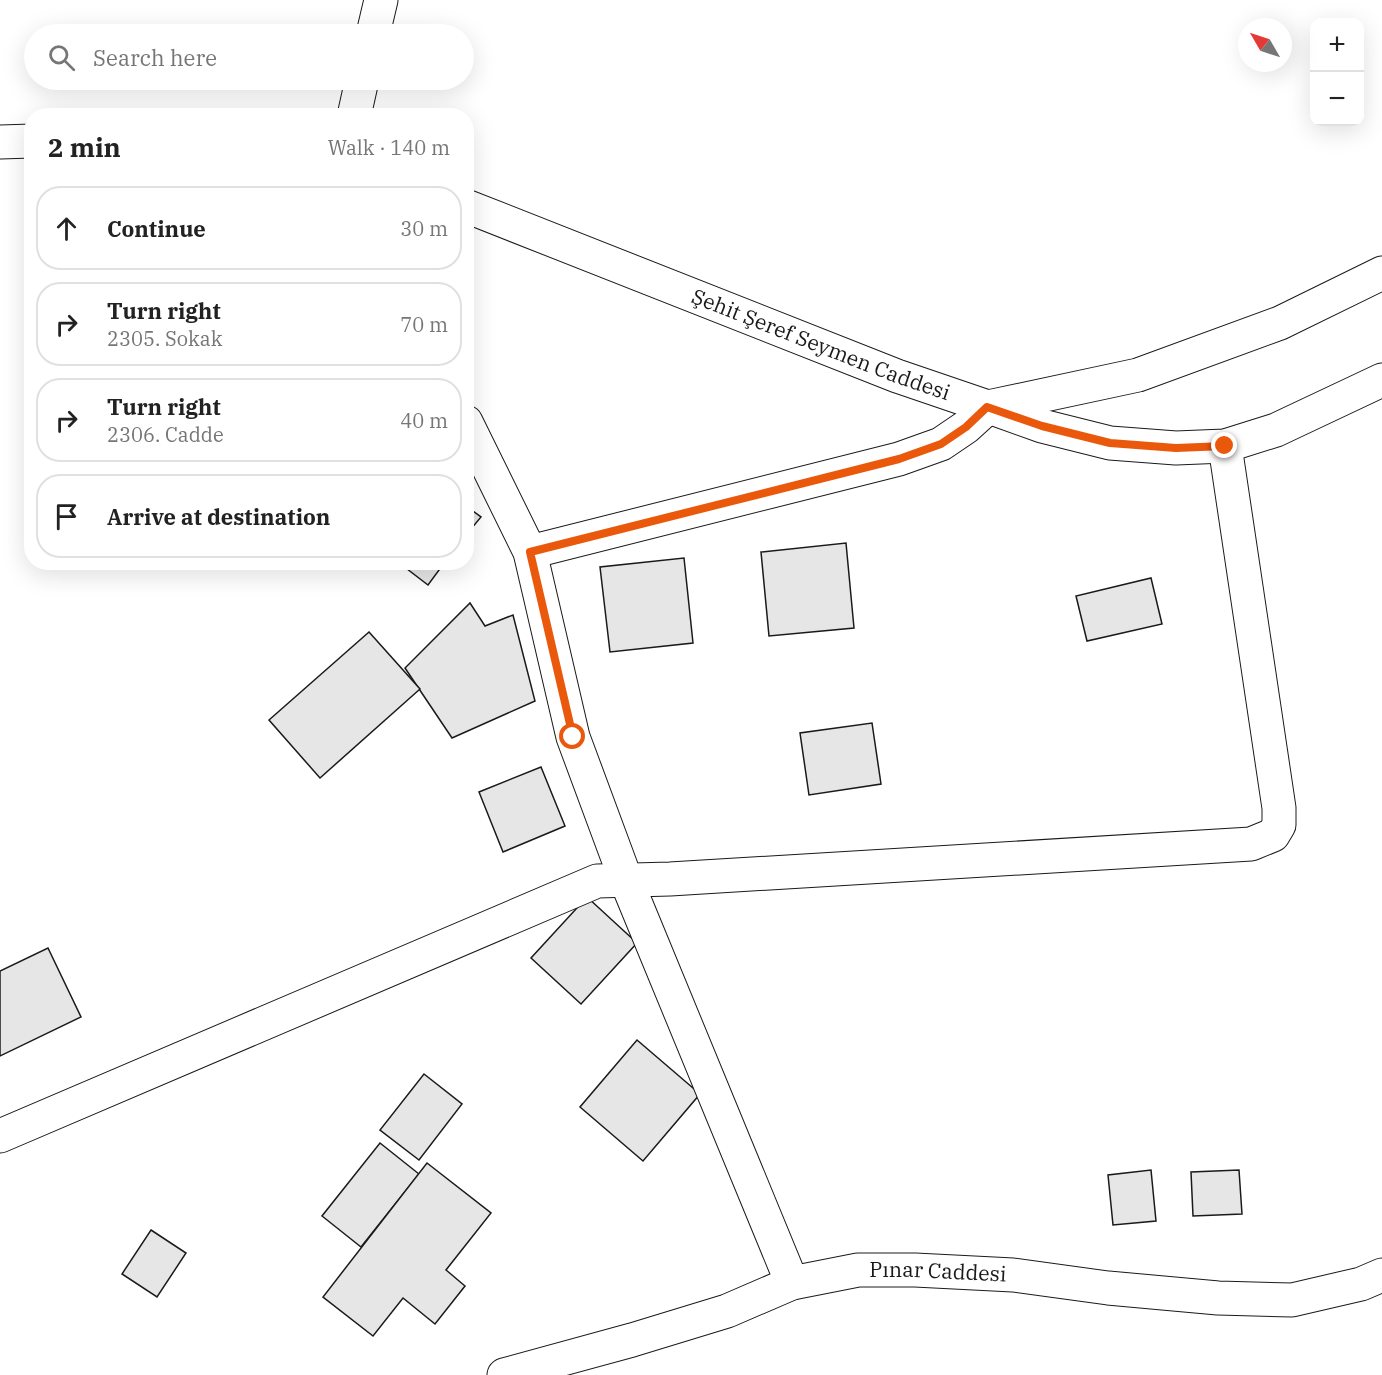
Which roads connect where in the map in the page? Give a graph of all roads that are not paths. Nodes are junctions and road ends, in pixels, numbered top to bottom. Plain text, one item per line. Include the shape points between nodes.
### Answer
1 (381, 0) edge
2 (375, 24) edge
3 (360, 90) edge
4 (356, 108) edge
5 (24, 141) edge
6 (0, 142) edge
7 (474, 209) edge
8 (1382, 273) edge
9 (1382, 380) edge
10 (987, 407) junction
11 (474, 438) edge
12 (1225, 446) junction
13 (530, 552) junction
14 (626, 880) junction
15 (0, 1136) edge
16 (1382, 1275) edge
17 (792, 1283) junction
18 (504, 1375) edge

1 - 2 street
3 - 4 street
5 - 6 street
7 - 10 street, Şehit Şeref Seymen Caddesi via 897,376
8 - 10 street via 1280,323 1138,375
9 - 12 street, Şehit Şeref Seymen Caddesi via 1276,430
10 - 12 street, Şehit Şeref Seymen Caddesi via 1110,443 1176,448
10 - 13 street via 941,444 899,459
11 - 13 street
12 - 14 street via 1279,808 1279,825 1273,835 1251,844
13 - 14 street via 573,737
14 - 15 street via 597,881
14 - 17 street
16 - 17 street, Pınar Caddesi via 1361,1284 1292,1300 1218,1298 1013,1275 915,1270 858,1270
17 - 18 street, Pınar Caddesi via 727,1311

